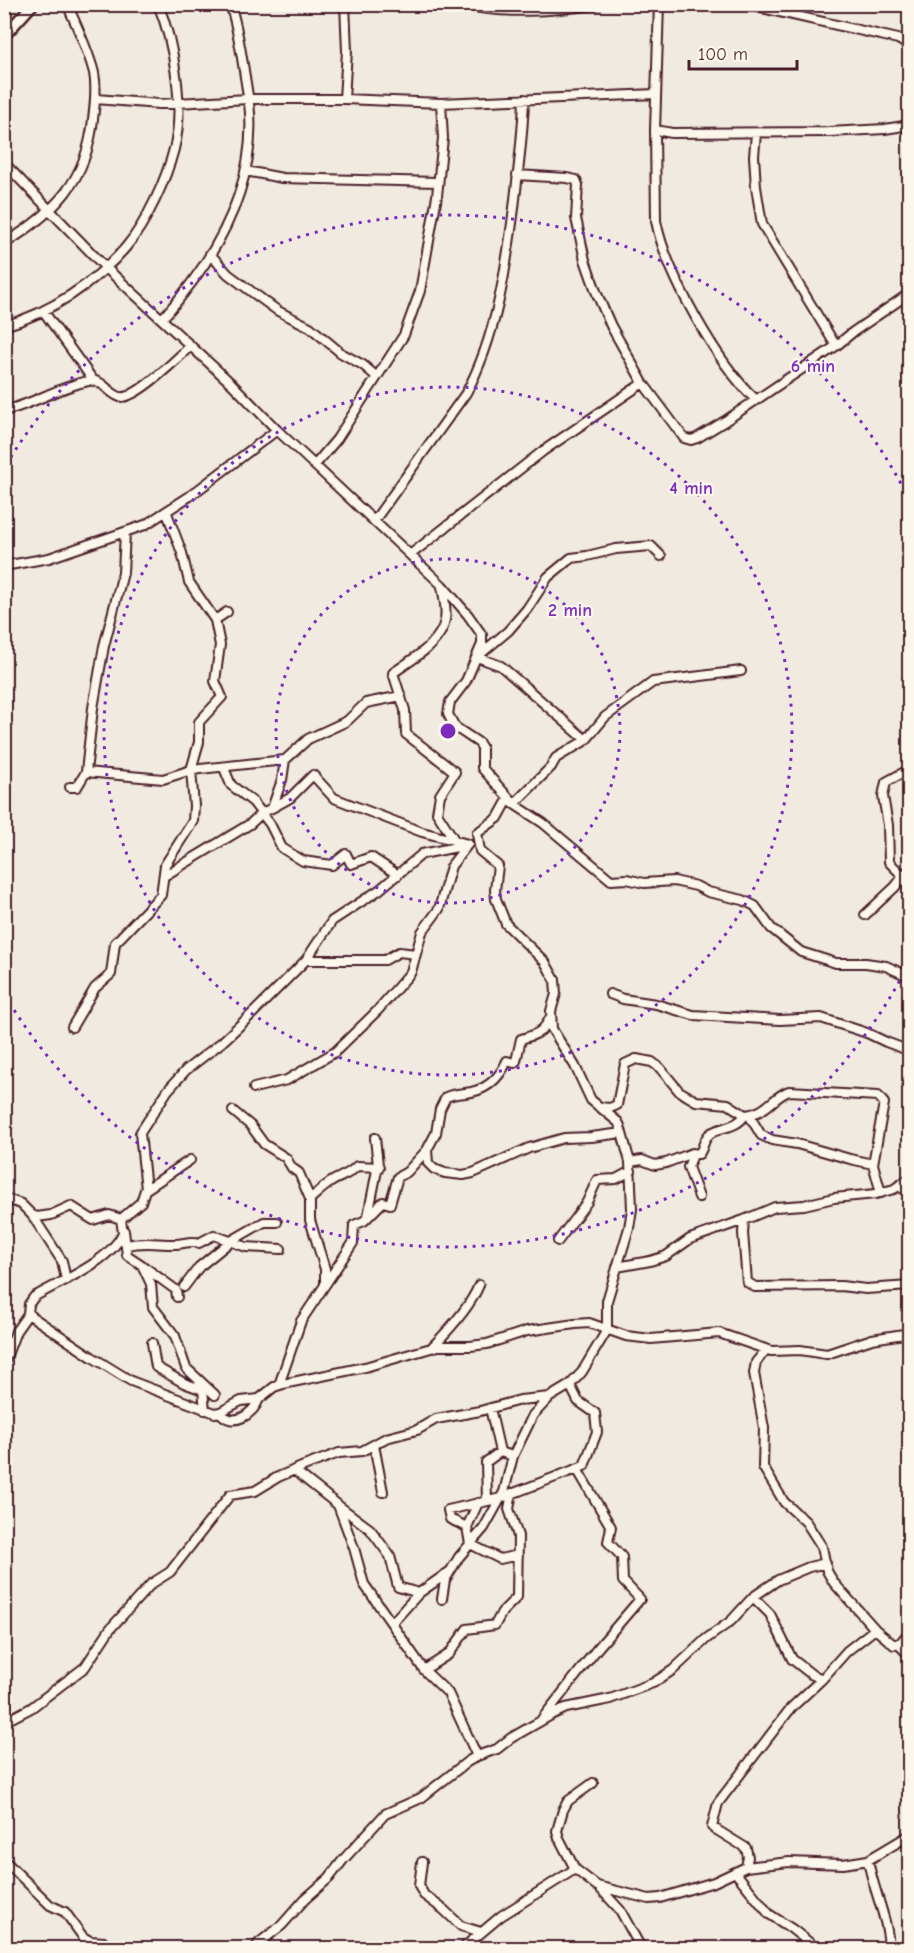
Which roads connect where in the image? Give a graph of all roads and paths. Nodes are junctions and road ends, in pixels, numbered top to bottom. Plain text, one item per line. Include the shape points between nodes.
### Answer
1 (33, 4) edge
2 (67, 4) edge
3 (158, 4) edge
4 (230, 4) edge
5 (345, 4) edge
6 (458, 4) edge
7 (600, 4) edge
8 (659, 4) edge
9 (744, 4) edge
10 (4, 36) edge
11 (908, 43) edge
12 (656, 94) junction
13 (96, 99) junction
14 (248, 99) junction
15 (344, 99) junction
16 (524, 99) junction
17 (177, 103) junction
18 (441, 103) junction
19 (909, 124) edge
20 (655, 130) junction
21 (756, 133) junction
22 (4, 163) edge
23 (246, 171) junction
24 (517, 175) junction
25 (437, 182) junction
26 (49, 211) junction
27 (4, 244) edge
28 (210, 254) junction
29 (105, 267) junction
30 (909, 293) edge
31 (44, 312) junction
32 (162, 319) junction
33 (4, 326) edge
34 (190, 346) junction
35 (836, 346) junction
36 (377, 377) junction
37 (93, 380) junction
38 (643, 383) junction
39 (755, 399) junction
40 (4, 411) edge
41 (277, 430) junction
42 (315, 465) junction
43 (166, 513) junction
44 (374, 521) junction
45 (125, 532) junction
46 (410, 555) junction
47 (661, 556) dead end
48 (4, 566) edge
49 (442, 585) junction
50 (227, 612) dead end
51 (216, 620) junction
52 (477, 657) junction
53 (741, 671) dead end
54 (402, 696) junction
55 (586, 740) junction
56 (285, 760) junction
57 (224, 768) junction
58 (909, 769) edge
59 (191, 770) junction
60 (86, 772) junction
61 (70, 787) dead end
62 (512, 801) junction
63 (272, 808) junction
64 (262, 813) junction
65 (455, 841) junction
66 (468, 844) junction
67 (909, 868) edge
68 (398, 875) junction
69 (164, 876) junction
70 (903, 876) junction
71 (909, 888) edge
72 (865, 915) dead end
73 (416, 954) junction
74 (306, 960) junction
75 (909, 977) edge
76 (610, 994) dead end
77 (551, 1016) junction
78 (72, 1027) dead end
79 (909, 1051) edge
80 (255, 1088) dead end
81 (598, 1107) junction
82 (233, 1111) dead end
83 (747, 1115) junction
84 (622, 1132) junction
85 (375, 1138) dead end
86 (427, 1150) junction
87 (693, 1155) junction
88 (190, 1160) dead end
89 (630, 1162) junction
90 (873, 1164) junction
91 (378, 1167) junction
92 (631, 1171) junction
93 (909, 1178) edge
94 (899, 1186) junction
95 (146, 1189) junction
96 (881, 1193) junction
97 (909, 1194) edge
98 (699, 1197) dead end
99 (4, 1198) edge
100 (310, 1199) junction
101 (32, 1215) junction
102 (368, 1217) junction
103 (121, 1218) junction
104 (744, 1220) junction
105 (277, 1222) dead end
106 (123, 1228) junction
107 (231, 1241) junction
108 (558, 1241) dead end
109 (126, 1245) junction
110 (281, 1249) dead end
111 (142, 1265) junction
112 (617, 1267) junction
113 (66, 1280) junction
114 (325, 1285) junction
115 (479, 1285) dead end
116 (909, 1286) edge
117 (184, 1287) dead end
118 (177, 1297) dead end
119 (28, 1314) junction
120 (607, 1330) junction
121 (909, 1333) edge
122 (152, 1343) dead end
123 (431, 1348) junction
124 (766, 1350) junction
125 (4, 1363) edge
126 (279, 1385) junction
127 (570, 1385) junction
128 (215, 1395) dead end
129 (550, 1398) junction
130 (259, 1399) junction
131 (490, 1408) junction
132 (205, 1410) junction
133 (220, 1412) junction
134 (374, 1445) junction
135 (500, 1452) junction
136 (513, 1455) junction
137 (577, 1469) junction
138 (294, 1470) junction
139 (383, 1492) dead end
140 (512, 1493) junction
141 (501, 1498) junction
142 (488, 1501) junction
143 (478, 1503) junction
144 (338, 1505) junction
145 (467, 1527) junction
146 (470, 1544) junction
147 (518, 1555) junction
148 (826, 1563) junction
149 (451, 1570) junction
150 (419, 1593) junction
151 (753, 1597) junction
152 (442, 1599) dead end
153 (392, 1623) junction
154 (875, 1629) junction
155 (909, 1631) edge
156 (898, 1644) junction
157 (909, 1656) edge
158 (424, 1670) junction
159 (822, 1679) junction
160 (4, 1722) edge
161 (539, 1722) junction
162 (477, 1756) junction
163 (593, 1783) dead end
164 (909, 1835) edge
165 (4, 1860) edge
166 (868, 1860) junction
167 (422, 1862) dead end
168 (746, 1868) junction
169 (575, 1869) junction
170 (735, 1872) junction
171 (597, 1886) junction
172 (481, 1932) junction
173 (909, 1940) edge
174 (112, 1948) edge
175 (255, 1948) edge
176 (463, 1948) edge
177 (641, 1948) edge
178 (816, 1948) edge
179 (889, 1948) edge
180 (902, 1948) edge

1 - 10 street
2 - 13 street via 94,75
3 - 17 street via 172,54
4 - 14 street via 239,35
5 - 15 street
6 - 7 street via 527,11
8 - 12 street
9 - 11 street
12 - 16 street
12 - 20 street
13 - 17 street
13 - 26 street via 84,163 72,186
14 - 15 street
14 - 17 street
14 - 23 street via 250,143
15 - 18 street
16 - 18 street
16 - 24 street
17 - 29 street via 174,148 158,191 127,246
18 - 25 street via 443,138
19 - 21 street via 885,129
20 - 21 street
20 - 39 street via 658,232 704,332 736,380
21 - 35 street via 756,187 762,224
22 - 26 street
23 - 25 street via 282,178
23 - 28 street via 237,206
24 - 38 street via 576,180 576,218 585,260 611,326
24 - 44 street via 504,279 476,376
25 - 36 street via 420,291 404,335
26 - 27 street
26 - 29 street
28 - 32 street
28 - 36 street via 252,292 310,327
29 - 31 street
29 - 32 street
30 - 35 street
31 - 33 street
31 - 37 street
32 - 34 street
34 - 37 street via 135,393 119,396
34 - 41 street
35 - 39 street
36 - 42 street via 337,439
37 - 40 street
38 - 39 street via 679,433 691,440
38 - 46 street via 543,451
41 - 42 street
41 - 43 street
42 - 44 street
43 - 45 street
43 - 51 street via 183,553 189,582
44 - 46 street
45 - 48 street via 49,558
45 - 60 street via 123,573 93,708
46 - 49 street
47 - 52 street via 651,546 572,558 548,577 508,631
49 - 52 street via 482,635
49 - 54 street via 445,622 431,645 393,674
50 - 51 street
51 - 59 street via 220,645 215,681 222,697 199,723 199,742
52 - 55 street via 501,666
52 - 62 street via 450,702 448,714 455,727 482,748 482,768
53 - 55 street via 653,682 605,717
54 - 56 street via 366,703 347,721 308,740
54 - 65 street via 406,734 455,772 440,795 436,813
55 - 62 street via 556,758
56 - 57 street
56 - 63 street
57 - 59 street
57 - 64 street via 231,784
58 - 70 street via 886,782 883,796 889,862
59 - 60 street via 163,779
59 - 69 street via 193,821 165,865
60 - 61 street via 77,787
62 - 75 street via 611,880 674,881 743,900 801,951 837,963 886,966
62 - 77 street via 498,818 477,833 480,851 498,866 496,899 506,924 545,962 555,980
63 - 64 street
63 - 65 street via 290,798 313,775 334,798
64 - 68 street via 282,848 303,861 332,865 346,854 351,864 371,857
64 - 69 street
65 - 66 street
66 - 68 street via 422,854
66 - 73 street via 452,866 439,909 422,932
67 - 70 street
68 - 74 street via 332,921
69 - 78 street via 161,895 115,943 111,974 95,988
70 - 71 street
70 - 72 street
73 - 74 street via 399,952 385,960
73 - 80 street via 411,972 335,1052 286,1080
74 - 95 street via 168,1090 140,1133
76 - 79 street via 693,1015 821,1018
77 - 81 street via 552,1029
77 - 86 street via 539,1034 521,1039 516,1061 507,1061 492,1082 468,1093 446,1097
81 - 83 street via 617,1105 625,1064 636,1059 652,1062 679,1091 696,1101 728,1104
81 - 84 street via 618,1122
82 - 100 street via 264,1144 286,1158 299,1173
83 - 87 street via 710,1134 699,1154
83 - 90 street via 761,1135 772,1140
83 - 90 street via 770,1106 789,1091 878,1096 884,1103
84 - 86 street via 564,1138 463,1175 434,1169 428,1163
84 - 89 street
85 - 91 street
86 - 102 street via 398,1177 390,1204 383,1202
87 - 89 street via 655,1165 642,1160
87 - 98 street via 688,1167
88 - 95 street
89 - 92 street
90 - 96 street
91 - 100 street via 357,1166
91 - 102 street
92 - 108 street via 616,1179 597,1180 587,1202
92 - 112 street via 632,1209
93 - 94 street
94 - 96 street
94 - 97 street
95 - 103 street via 141,1202
96 - 104 street via 776,1207
99 - 101 street via 21,1204
100 - 114 street via 309,1220 325,1269
101 - 103 street via 47,1216 72,1206 93,1220 109,1215
101 - 113 street via 62,1261
102 - 114 street via 354,1225 353,1243
103 - 106 street
104 - 112 street via 690,1239 650,1262
104 - 116 street via 745,1264 750,1285 866,1290
105 - 107 street via 264,1222
106 - 109 street
106 - 113 street via 122,1237 96,1262
107 - 109 street via 214,1235 200,1243 144,1241
107 - 110 street
107 - 117 street via 199,1267
109 - 111 street via 127,1255
111 - 118 street via 176,1290
111 - 128 street via 151,1284 153,1307 175,1336 186,1368
112 - 120 street via 607,1301
113 - 119 street via 34,1297
114 - 126 street via 301,1321
115 - 123 street via 457,1320
119 - 125 street via 16,1330
119 - 132 street via 131,1381
120 - 123 street via 575,1323 527,1331 488,1344
120 - 124 street via 651,1339 718,1334
120 - 127 street
121 - 124 street via 827,1354
122 - 132 street via 156,1367 203,1390
123 - 126 street
124 - 148 street via 756,1362 754,1373 764,1428 763,1467 784,1502 806,1522 822,1547
126 - 130 street
127 - 129 street
127 - 137 street via 578,1401 595,1413 597,1432 584,1466
129 - 131 street
129 - 136 street via 533,1415
130 - 133 street via 241,1401
130 - 133 street via 253,1411 239,1419 226,1418
131 - 134 street via 436,1419
131 - 135 street
132 - 133 street
134 - 138 street
134 - 139 street
135 - 136 street
135 - 142 street via 486,1462
136 - 141 street
137 - 140 street
137 - 161 street via 611,1527 608,1542 622,1557 623,1581 640,1599
138 - 144 street
138 - 160 street via 255,1491 230,1495 170,1572 151,1584 110,1629 86,1667
140 - 141 street
140 - 147 street via 509,1509 518,1536
141 - 142 street
141 - 146 street
142 - 143 street
143 - 145 street
143 - 145 street via 448,1509 450,1519
144 - 150 street via 370,1529 390,1556 398,1587
144 - 153 street via 364,1584
145 - 146 street
146 - 147 street via 500,1559
146 - 149 street
147 - 158 street via 517,1597 495,1625 467,1629 449,1654
148 - 151 street via 778,1580
148 - 154 street via 834,1583
149 - 150 street
149 - 152 street via 442,1588
150 - 153 street
151 - 159 street via 770,1614 792,1659
151 - 161 street via 731,1621 653,1683 610,1699 566,1708
153 - 158 street
154 - 156 street via 894,1645
154 - 159 street
155 - 156 street
156 - 157 street
158 - 162 street via 448,1692
159 - 168 street via 791,1708 718,1803 712,1827 746,1848
161 - 162 street via 497,1749
162 - 175 street via 421,1798 385,1814 329,1878
163 - 169 street via 568,1801 557,1831
164 - 166 street
165 - 174 street via 50,1905 65,1912 86,1940 104,1942
166 - 168 street via 843,1864 789,1862
166 - 179 street
167 - 172 street via 419,1886 424,1895 461,1926
168 - 170 street
169 - 171 street
169 - 172 street
170 - 171 street via 722,1880 660,1898 649,1899
170 - 178 street via 769,1914
171 - 177 street via 620,1910
172 - 176 street
173 - 180 street

